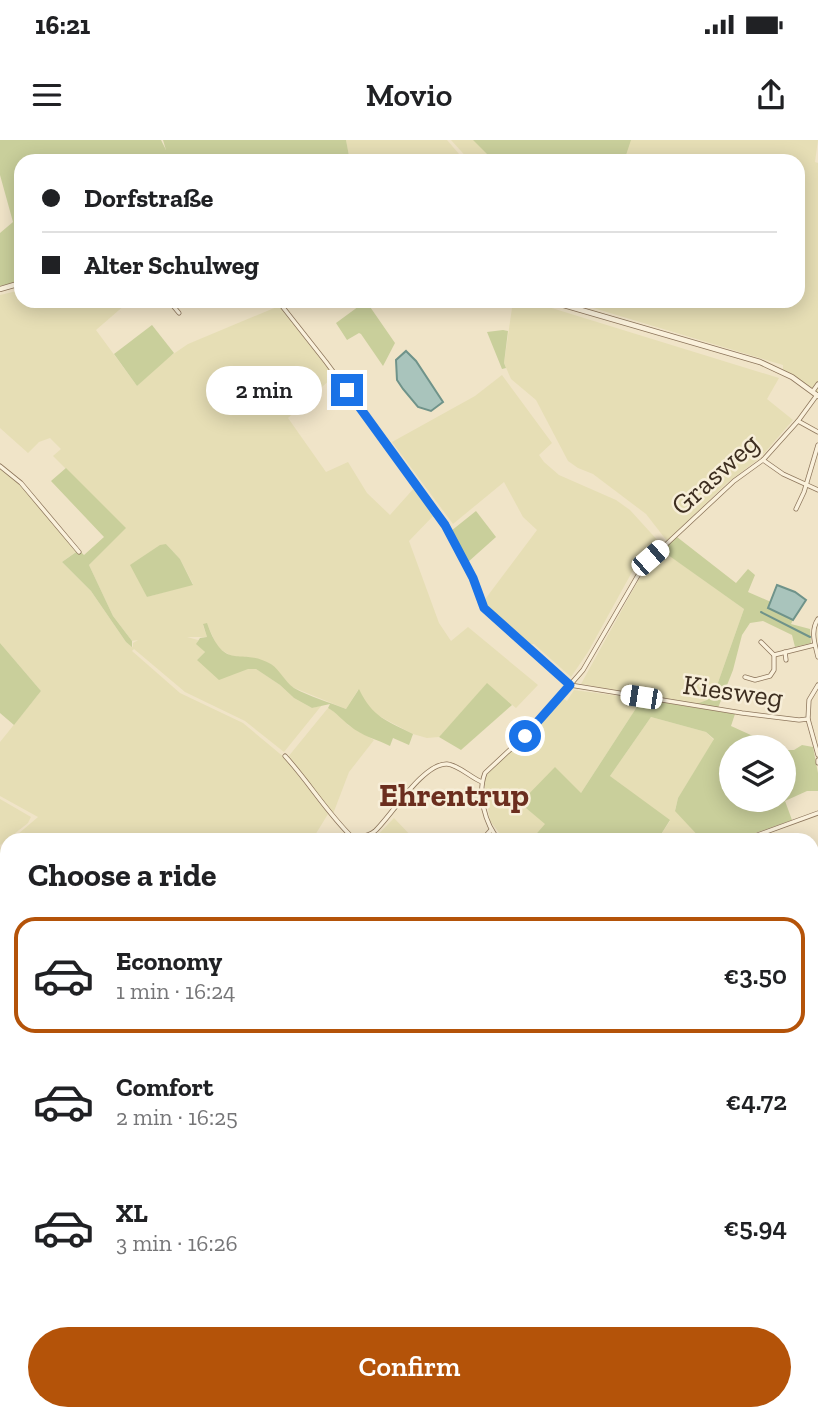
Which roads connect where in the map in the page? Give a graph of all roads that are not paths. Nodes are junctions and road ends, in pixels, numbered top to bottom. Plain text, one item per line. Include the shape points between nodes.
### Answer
1 (175, 308) edge
2 (284, 308) edge
3 (574, 308) edge
4 (179, 313) dead end
5 (818, 384) edge
6 (816, 394) edge
7 (798, 421) junction
8 (818, 432) edge
9 (818, 445) edge
10 (763, 460) junction
11 (0, 466) edge
12 (805, 486) junction
13 (818, 490) edge
14 (796, 509) dead end
15 (79, 552) dead end
16 (817, 621) edge
17 (761, 642) dead end
18 (814, 645) junction
19 (785, 652) junction
20 (774, 655) junction
21 (818, 657) edge
22 (786, 660) dead end
23 (745, 677) dead end
24 (570, 685) junction
25 (818, 685) edge
26 (808, 719) junction
27 (818, 755) edge
28 (285, 756) dead end
29 (482, 782) junction
30 (818, 813) edge
31 (491, 830) junction
32 (346, 833) edge
33 (371, 833) edge
34 (488, 833) edge
35 (493, 833) edge
36 (763, 833) edge

1 - 4 street
2 - 24 street via 445,525 484,608
3 - 6 street via 760,362
5 - 6 street, Grasweg
6 - 7 street, Grasweg
7 - 8 street
7 - 10 street, Grasweg
9 - 12 street
10 - 12 street
10 - 24 street, Grasweg via 644,565
11 - 15 street via 22,483
12 - 13 street
12 - 14 street
16 - 18 street
17 - 20 street
18 - 19 street
18 - 21 street
19 - 20 street
19 - 22 street
20 - 23 street via 770,676
24 - 26 street, Kiesweg via 741,713
24 - 29 street, Grasweg via 531,730 492,764
25 - 26 street via 809,700
26 - 27 street
28 - 32 street
29 - 31 street
29 - 33 street via 455,766 437,767 419,780
30 - 36 street
31 - 34 street
31 - 35 street

